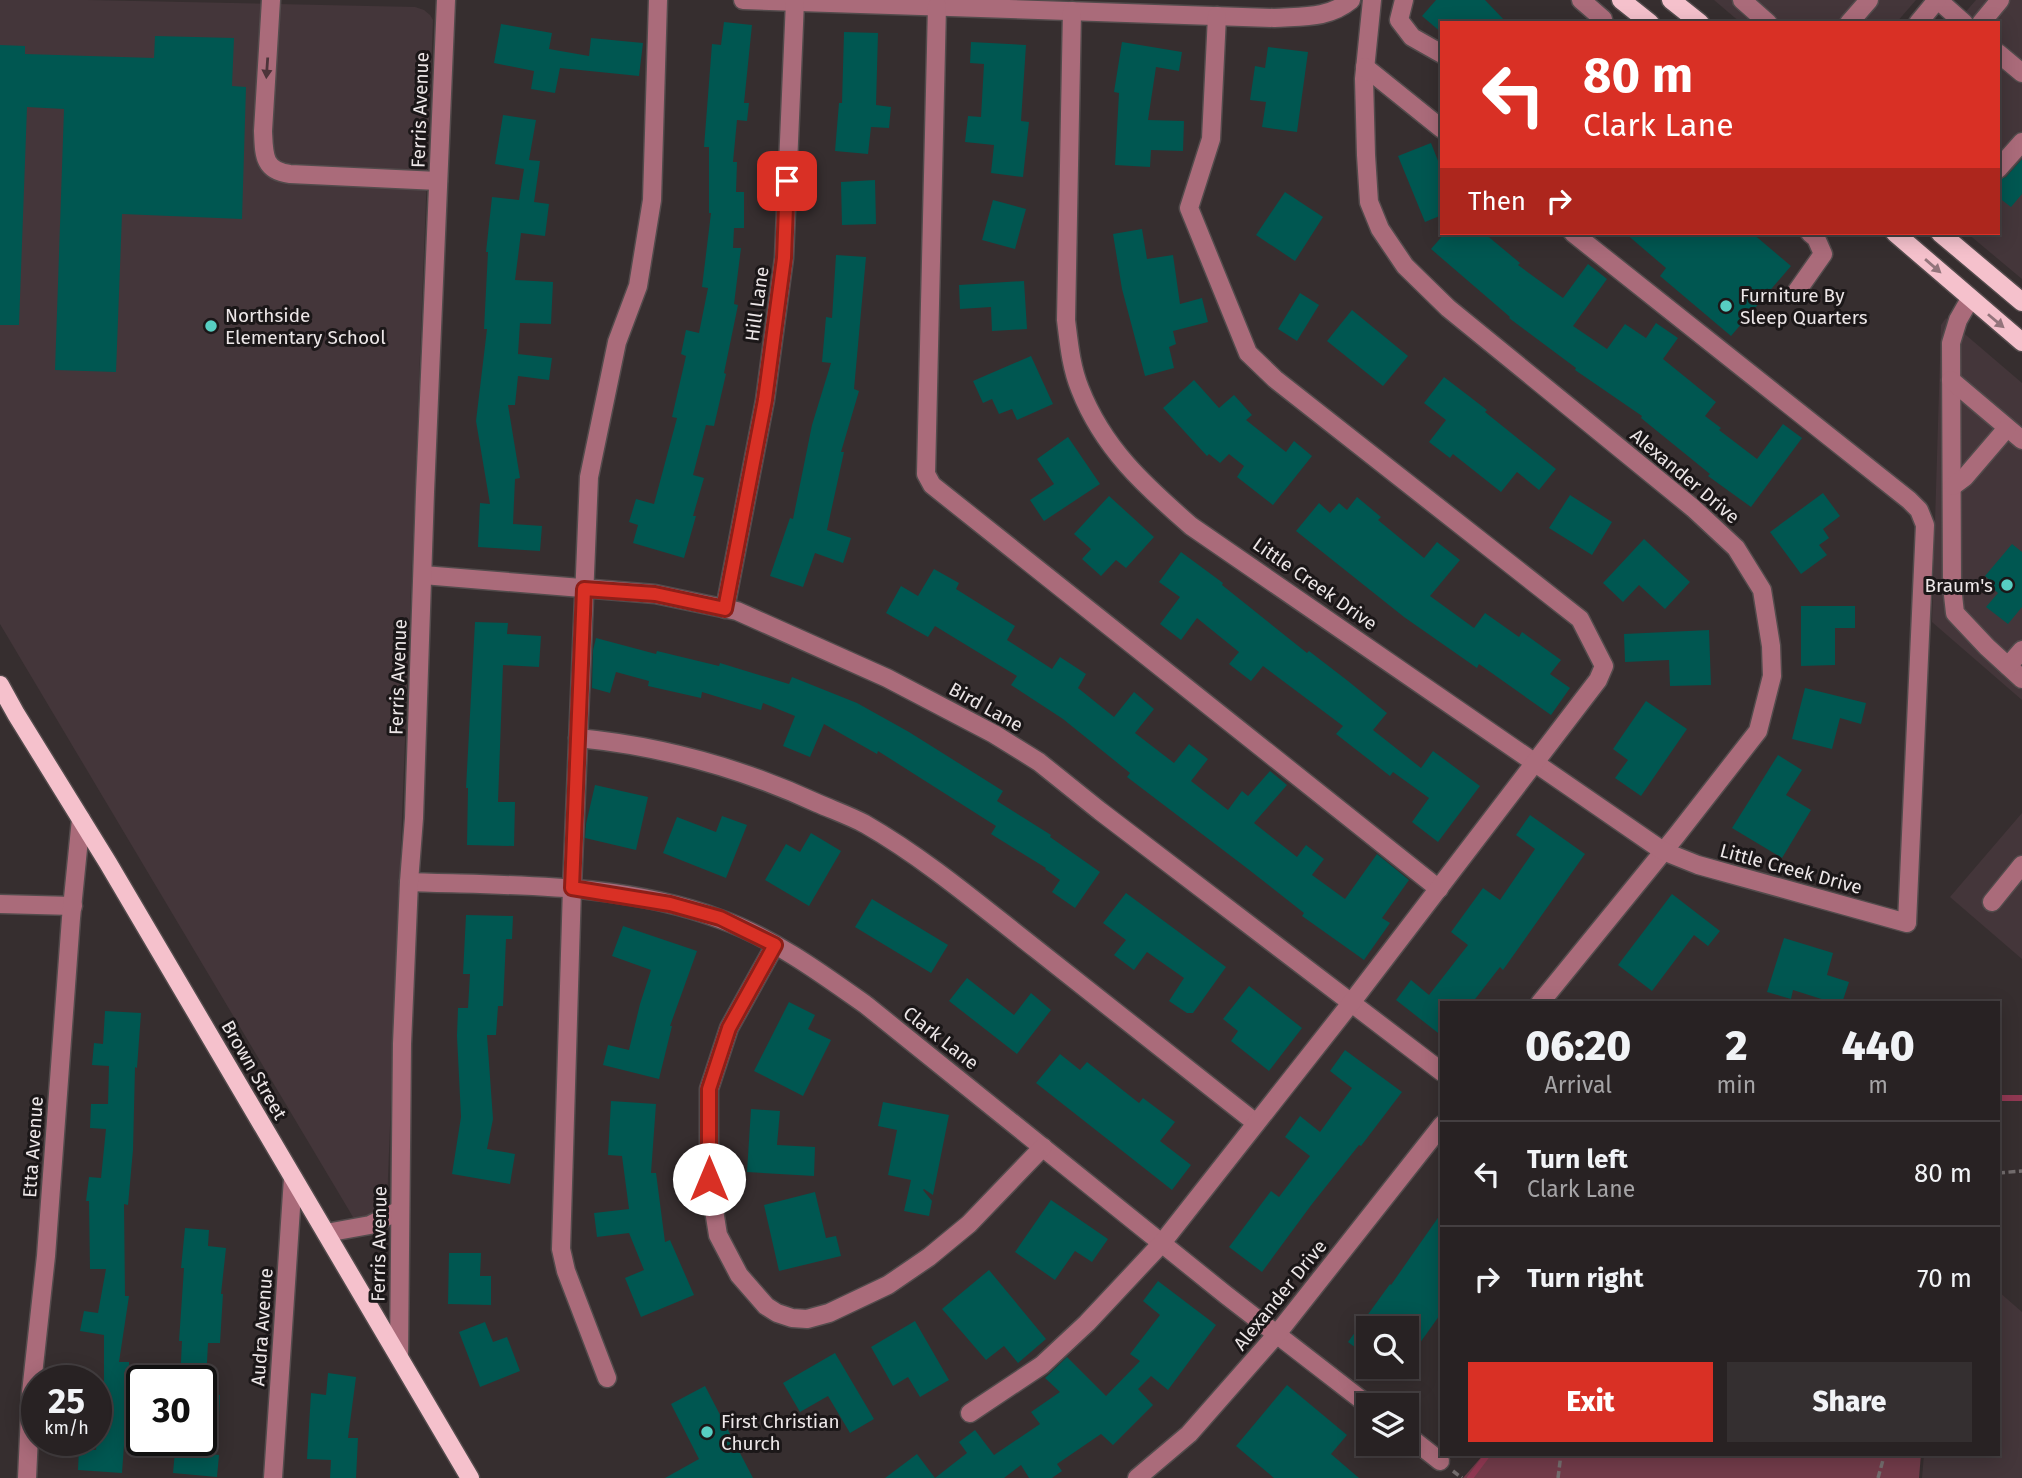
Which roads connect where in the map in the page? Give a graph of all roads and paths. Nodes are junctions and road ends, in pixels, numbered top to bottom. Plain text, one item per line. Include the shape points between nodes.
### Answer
1 (271, 0) edge
2 (446, 0) edge
3 (659, 0) edge
4 (743, 0) edge
5 (1352, 0) edge
6 (1372, 0) edge
7 (1404, 0) edge
8 (1581, 0) edge
9 (1619, 0) edge
10 (1671, 0) edge
11 (1742, 0) edge
12 (1869, 0) edge
13 (1938, 0) edge
14 (2000, 0) edge
15 (795, 1) edge
16 (937, 6) junction
17 (1072, 11) junction
18 (1217, 16) junction
19 (1602, 21) edge
20 (1647, 21) edge
21 (1697, 21) edge
22 (1766, 21) edge
23 (1851, 21) edge
24 (1920, 21) edge
25 (1962, 21) edge
26 (1983, 21) edge
27 (1440, 53) edge
28 (2000, 54) edge
29 (1365, 67) junction
30 (2022, 73) edge
31 (1440, 127) edge
32 (2022, 142) edge
33 (2000, 167) edge
34 (438, 181) junction
35 (1576, 235) edge
36 (1812, 235) edge
37 (1897, 235) edge
38 (1942, 235) edge
39 (1797, 291) dead end
40 (1970, 299) junction
41 (2022, 302) edge
42 (2022, 342) edge
43 (1951, 380) junction
44 (2007, 428) junction
45 (2022, 440) edge
46 (1953, 486) junction
47 (423, 575) junction
48 (584, 589) junction
49 (725, 609) junction
50 (2022, 650) edge
51 (2008, 666) junction
52 (2022, 679) edge
53 (0, 685) edge
54 (578, 738) junction
55 (1535, 763) junction
56 (81, 819) junction
57 (1663, 852) junction
58 (2022, 865) edge
59 (409, 882) junction
60 (572, 888) junction
61 (1439, 888) junction
62 (1992, 902) dead end
63 (0, 904) edge
64 (73, 906) junction
65 (775, 945) junction
66 (1542, 1001) edge
67 (1351, 1003) junction
68 (1440, 1070) edge
69 (1256, 1123) junction
70 (1440, 1128) edge
71 (1043, 1147) junction
72 (2022, 1171) edge
73 (2000, 1173) edge
74 (293, 1178) junction
75 (400, 1210) junction
76 (326, 1233) junction
77 (1162, 1243) junction
78 (1277, 1334) junction
79 (399, 1356) junction
80 (607, 1378) dead end
81 (1356, 1396) edge
82 (970, 1413) dead end
83 (1419, 1444) edge
84 (1561, 1456) edge
85 (1882, 1456) edge
86 (1440, 1461) dead end
87 (27, 1478) edge
88 (273, 1478) edge
89 (470, 1478) edge
90 (1137, 1478) edge
91 (1559, 1478) edge
92 (1878, 1478) edge

1 -> 34 street via 263,131 269,164 290,174
2 - 34 street, Ferris Avenue
3 - 48 street via 652,200 638,286 617,342 589,477
4 - 15 street
5 - 18 street via 1334,12 1318,15
6 - 29 street, Alexander Drive
7 - 27 street via 1399,20 1412,37
8 - 19 street
9 - 19 street
9 - 20 main road
10 - 21 main road
11 - 22 street
12 - 23 street
13 - 24 street
13 - 25 street
14 - 26 street
15 - 16 street
15 - 49 street, Hill Lane via 784,258 765,400
16 - 17 street
16 - 61 street via 926,474 932,485
17 - 18 street
17 - 55 street, Little Creek Drive via 1066,320 1079,388 1101,432 1121,460 1191,526
18 - 55 street via 1211,139 1189,208 1248,353 1580,619 1604,666
28 - 30 street
29 - 31 street
29 - 57 street, Alexander Drive via 1369,202 1380,229 1405,266 1448,308 1693,508 1737,548 1762,590 1772,676 1758,731
32 - 33 street
34 - 47 street, Ferris Avenue
35 - 57 street, Little Creek Drive via 1909,500 1925,525 1907,923
36 - 39 street via 1823,254
37 -> 40 main road
38 - 41 main road
40 -> 42 main road
40 - 43 street via 1951,343
43 - 44 street
43 - 46 street
44 - 45 street
44 - 46 street
46 - 51 street via 1955,613
47 - 48 street, Bird Lane
47 - 59 street, Ferris Avenue
48 - 49 street, Bird Lane via 655,594
48 - 54 street
49 - 67 street, Bird Lane via 887,678 1039,762
50 - 51 street
51 - 52 street
53 - 56 main road, Brown Street
54 - 60 street
54 - 69 street via 674,752 725,767 864,824 956,887
55 - 57 street, Little Creek Drive
55 - 61 street
56 - 64 street, Etta Avenue
56 - 74 main road, Brown Street
57 - 66 street, Alexander Drive
58 - 62 street
59 - 60 street, Clark Lane
59 - 75 street, Ferris Avenue
60 - 65 street, Clark Lane via 670,904 720,918
60 - 80 street via 561,1249
61 - 67 street
63 - 64 street
64 - 87 street, Etta Avenue
65 - 71 street, Clark Lane via 866,1005
65 - 71 street via 729,1028 709,1089 709,1179 718,1235 739,1275 766,1306 792,1318 807,1319 888,1285 969,1224
67 - 68 street, Bird Lane
67 - 69 street
69 - 77 street
70 - 78 street, Alexander Drive
71 - 77 street, Clark Lane
72 - 73 path
74 - 76 main road, Brown Street
74 - 88 street, Audra Avenue
75 - 76 street via 370,1225
75 - 79 street, Ferris Avenue
76 - 79 main road, Brown Street
77 - 78 street, Clark Lane
77 - 82 street via 1042,1366
78 - 81 street, Clark Lane
78 - 90 street, Alexander Drive via 1189,1434
79 - 89 main road, Brown Street
83 - 86 street
84 - 91 path
85 - 92 path

